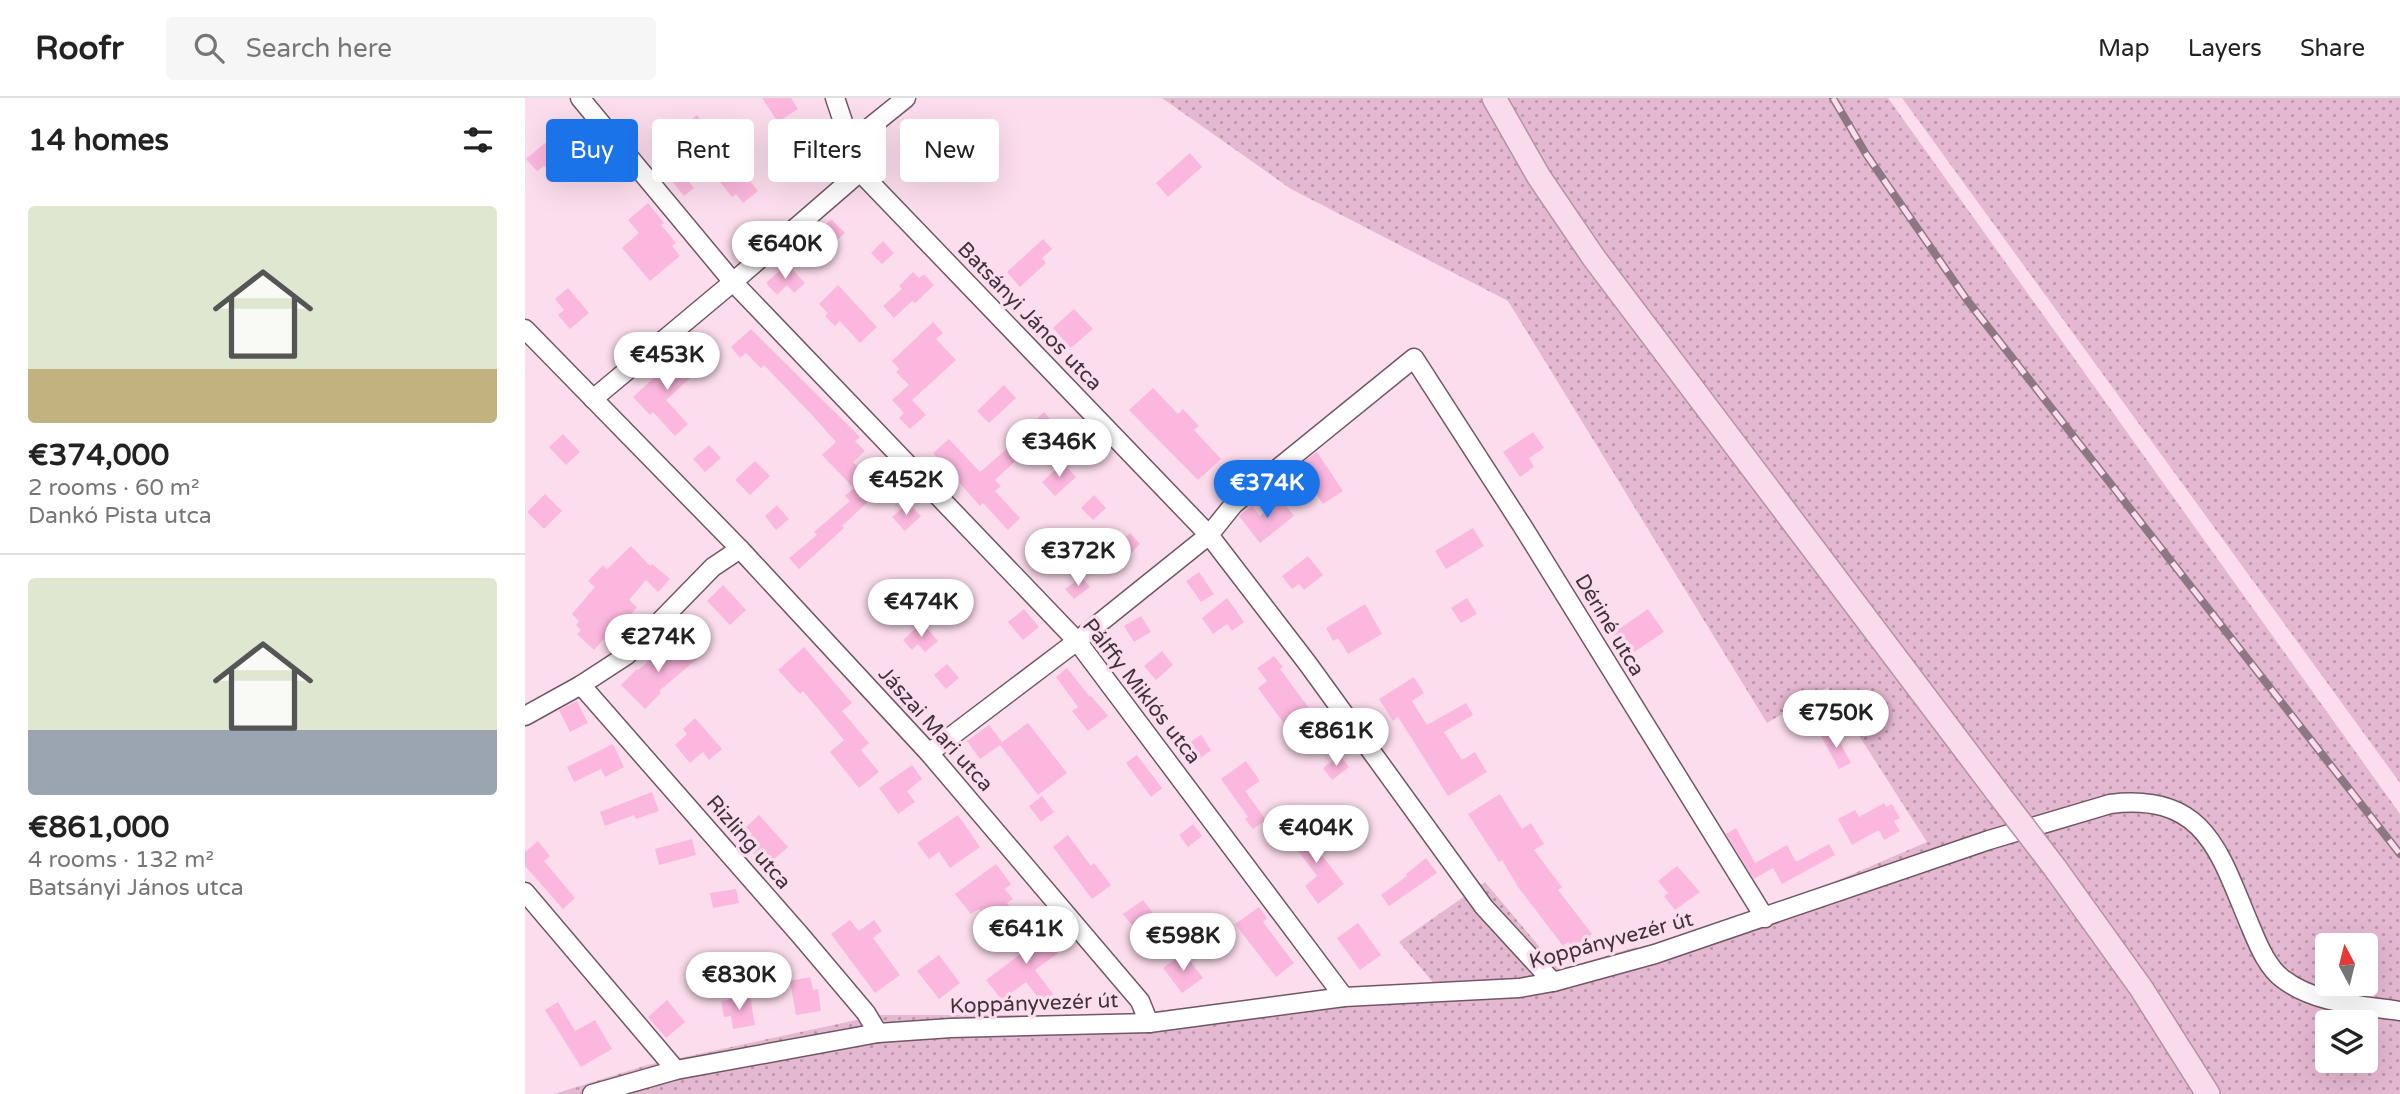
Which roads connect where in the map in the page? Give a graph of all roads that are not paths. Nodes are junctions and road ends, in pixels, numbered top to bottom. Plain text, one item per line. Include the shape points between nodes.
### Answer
1 (580, 98) edge
2 (835, 98) edge
3 (906, 98) edge
4 (1494, 98) edge
5 (841, 119) edge
6 (880, 119) edge
7 (848, 182) edge
8 (870, 182) edge
9 (733, 282) junction
10 (525, 329) edge
11 (593, 399) junction
12 (1209, 535) junction
13 (740, 549) junction
14 (1077, 641) junction
15 (581, 685) junction
16 (525, 716) edge
17 (929, 753) junction
18 (525, 892) edge
19 (1765, 918) junction
20 (1553, 982) junction
21 (1344, 997) junction
22 (2400, 1011) edge
23 (1149, 1023) junction
24 (878, 1032) junction
25 (675, 1070) junction
26 (592, 1094) edge
27 (2208, 1094) edge

1 - 9 street, Pálffy Miklós utca
2 - 5 street, Batsányi János utca
3 - 6 street
4 - 27 main road, bridge via 1539,177 1594,258 2055,868 2141,988
7 - 9 street
8 - 12 street, Batsányi János utca
9 - 11 street
9 - 14 street, Pálffy Miklós utca
10 - 11 street, Jászai Mari utca
11 - 13 street, Jászai Mari utca
12 - 14 street
12 - 19 street, Dériné utca via 1234,504 1414,358
12 - 20 street, Batsányi János utca via 1484,906
13 - 15 street via 713,567 627,655
13 - 17 street, Jászai Mari utca
14 - 17 street
14 - 21 street, Pálffy Miklós utca
15 - 16 street
15 - 24 street, Rizling utca
17 - 23 street, Jászai Mari utca via 1140,1001
18 - 25 street
19 - 20 street, Koppányvezér út
19 - 22 street, Koppányvezér út via 2071,815 2110,804 2153,803 2171,808 2201,827 2258,944 2281,978 2340,1003
20 - 21 street, Koppányvezér út via 1519,988
21 - 23 street, Koppányvezér út
23 - 24 street, Koppányvezér út
24 - 25 street, Koppányvezér út
25 - 26 street, Koppányvezér út

